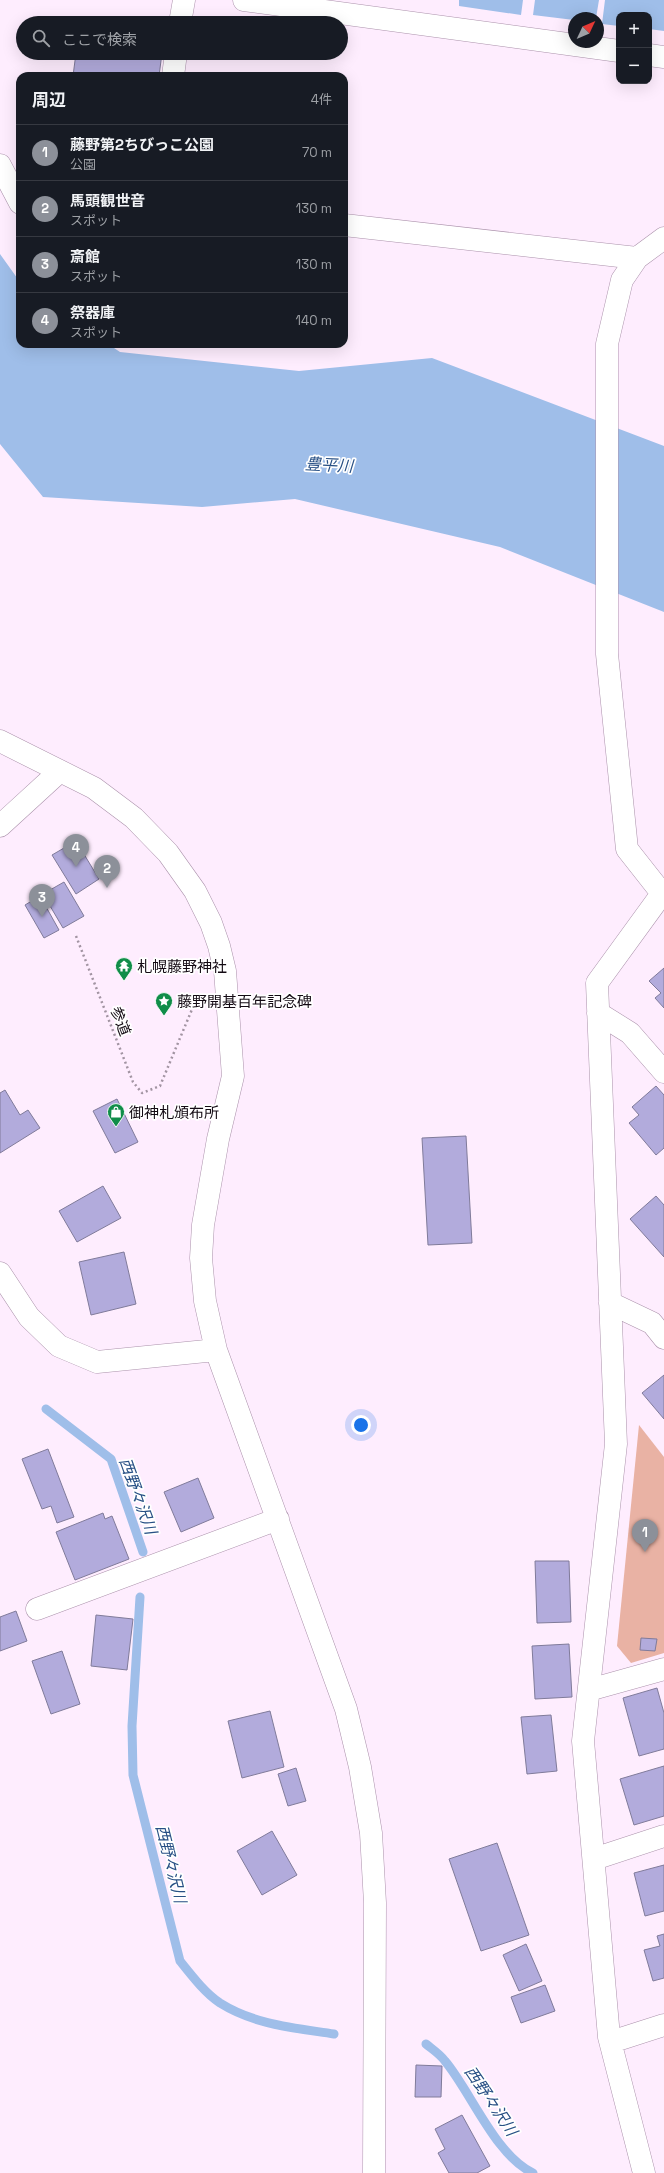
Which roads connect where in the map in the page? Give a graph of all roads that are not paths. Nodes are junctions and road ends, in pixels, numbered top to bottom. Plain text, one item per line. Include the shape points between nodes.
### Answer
1 (184, 0) edge
2 (244, 0) edge
3 (181, 16) edge
4 (616, 50) edge
5 (652, 55) edge
6 (664, 57) edge
7 (175, 60) edge
8 (174, 72) edge
9 (0, 165) edge
10 (16, 195) edge
11 (348, 225) edge
12 (654, 249) edge
13 (0, 741) edge
14 (60, 771) junction
15 (0, 826) edge
16 (663, 895) edge
17 (598, 1013) junction
18 (664, 1072) edge
19 (0, 1273) edge
20 (610, 1303) junction
21 (664, 1338) edge
22 (216, 1350) junction
23 (278, 1520) junction
24 (37, 1609) dead end
25 (664, 1668) edge
26 (589, 1690) junction
27 (664, 1836) edge
28 (594, 1859) junction
29 (664, 2026) edge
30 (611, 2042) junction
31 (374, 2173) edge
32 (644, 2173) edge

1 - 3 street
2 - 4 street
5 - 6 street
7 - 8 street
9 - 10 street
11 - 12 street
12 - 16 street via 622,280 607,344 607,654 627,849
13 - 14 street
14 - 15 street
14 - 22 street via 94,788 134,818 168,853 195,891 219,946 225,970 233,1076 218,1138 200,1258 205,1301
16 - 17 street via 597,983
17 - 18 street via 630,1033
17 - 20 street
19 - 22 street via 29,1317 59,1346 97,1362
20 - 21 street via 652,1323
20 - 26 street via 616,1444
22 - 23 street
23 - 24 street
23 - 31 street via 346,1709 360,1768 371,1833 375,1903
25 - 26 street
26 - 28 street via 583,1741
27 - 28 street
28 - 30 street
29 - 30 street
30 - 32 street

